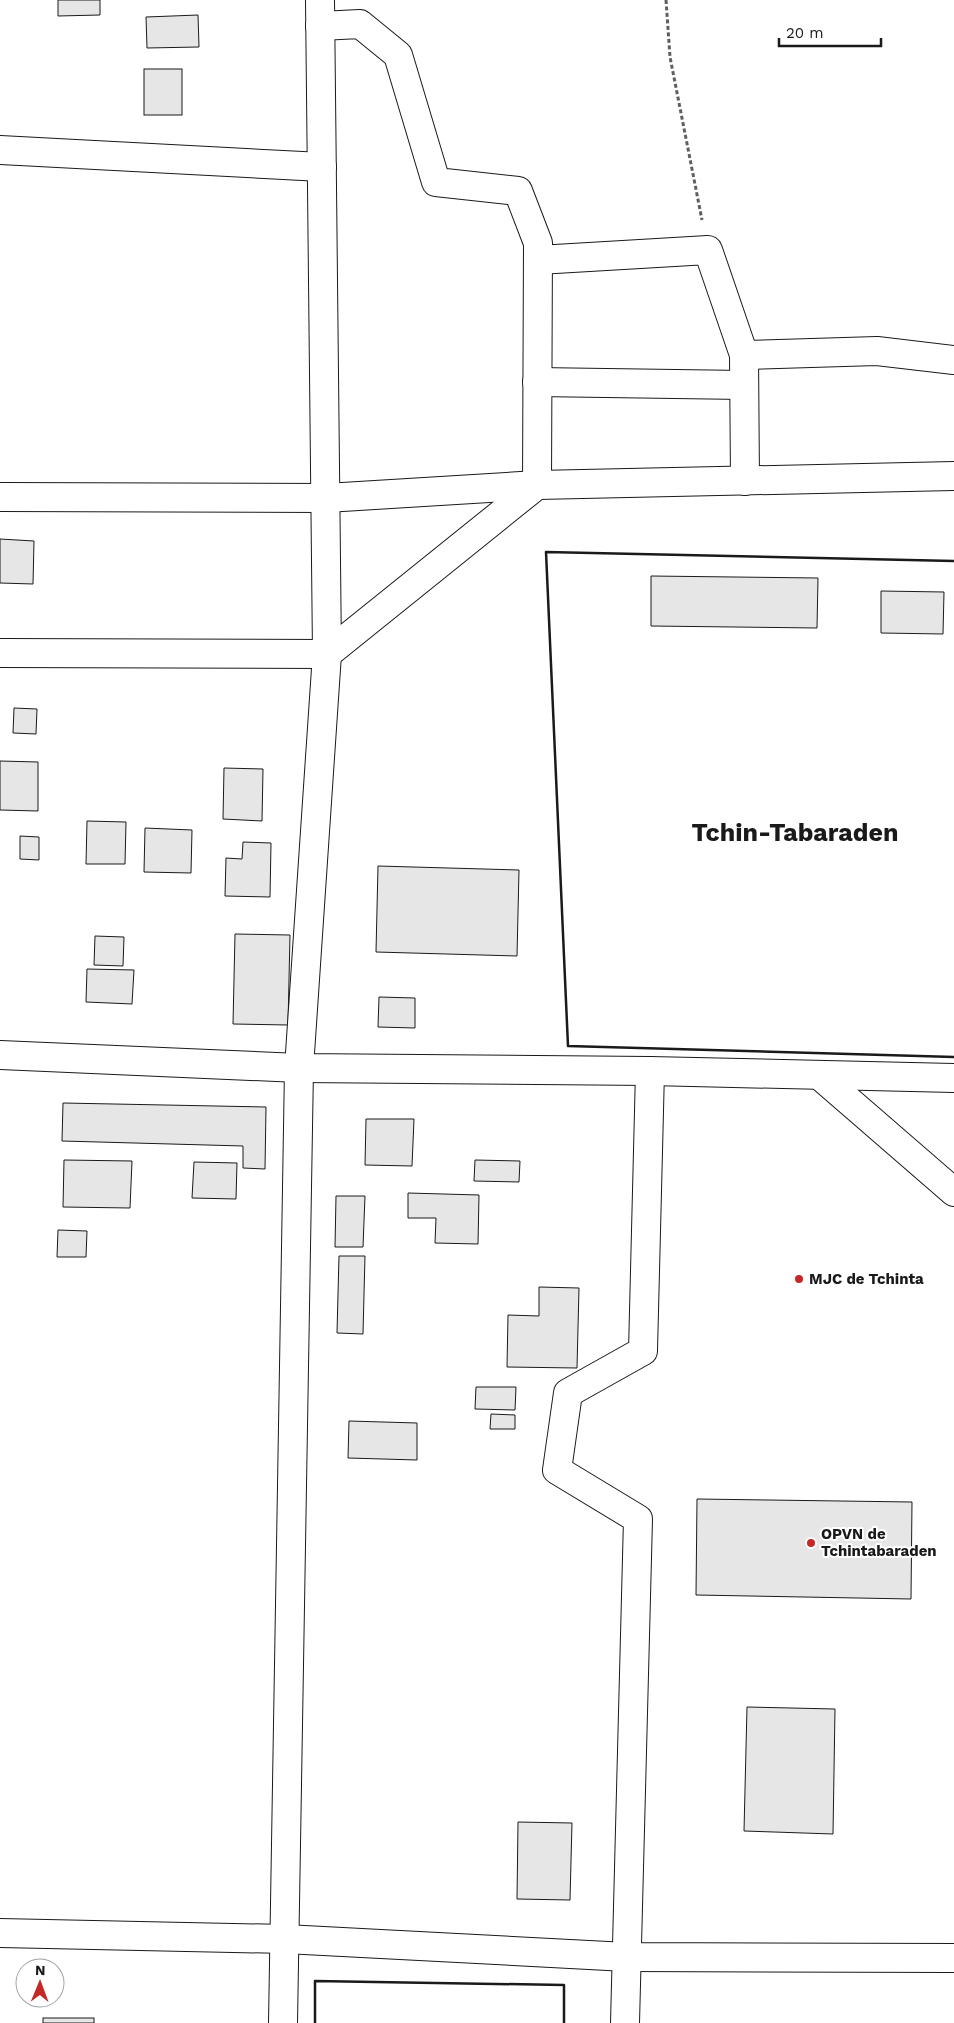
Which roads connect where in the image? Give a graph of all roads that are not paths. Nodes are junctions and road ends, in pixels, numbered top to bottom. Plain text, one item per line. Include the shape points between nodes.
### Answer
1 (320, 13) edge
2 (0, 150) edge
3 (322, 167) junction
4 (538, 260) junction
5 (744, 355) junction
6 (954, 360) edge
7 (537, 382) junction
8 (744, 386) junction
9 (954, 476) edge
10 (745, 481) junction
11 (537, 486) junction
12 (0, 497) edge
13 (326, 498) junction
14 (0, 653) edge
15 (327, 654) junction
16 (0, 1055) edge
17 (299, 1068) junction
18 (650, 1071) junction
19 (819, 1075) junction
20 (954, 1078) edge
21 (954, 1192) edge
22 (0, 1933) edge
23 (285, 1939) junction
24 (627, 1957) junction
25 (954, 1958) edge
26 (284, 2023) edge
27 (625, 2023) edge

1 - 3 street
1 - 4 street via 360,24 398,55 436,182 518,191 538,243
2 - 3 street
3 - 13 street
4 - 5 street via 708,250
4 - 7 street
5 - 6 street via 877,351
5 - 8 street
7 - 8 street
7 - 11 street
8 - 10 street
9 - 10 street
10 - 11 street
11 - 13 street
11 - 15 street
12 - 13 street
13 - 15 street
14 - 15 street
15 - 17 street
16 - 17 street
17 - 18 street
17 - 23 street
18 - 19 street
18 - 24 street via 643,1351 568,1393 557,1470 638,1519
19 - 20 street
19 - 21 street
22 - 23 street
23 - 24 street
23 - 26 street
24 - 25 street
24 - 27 street

